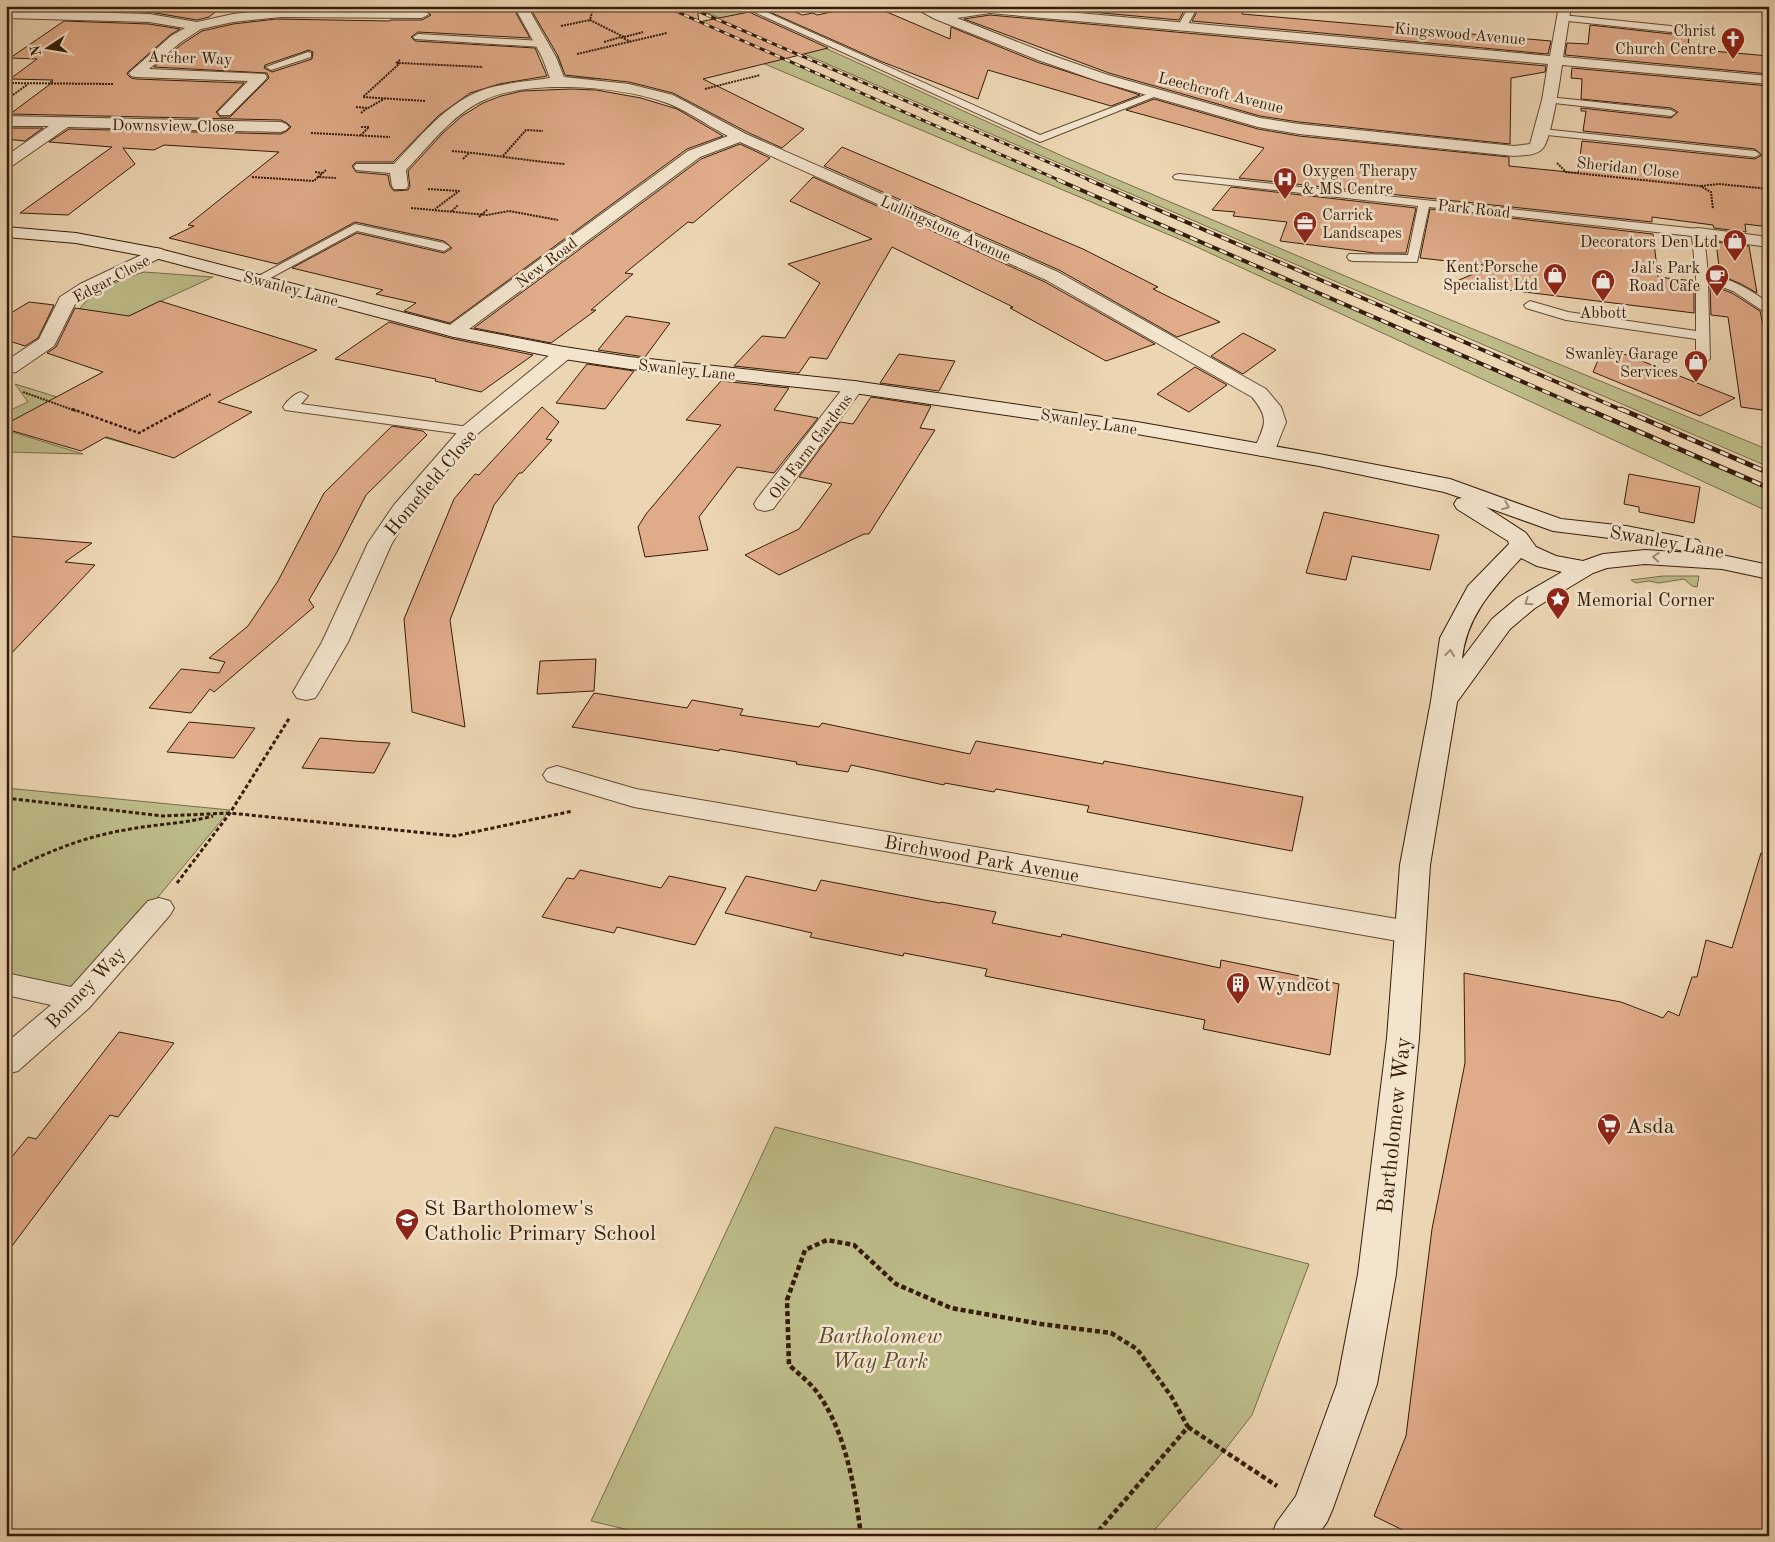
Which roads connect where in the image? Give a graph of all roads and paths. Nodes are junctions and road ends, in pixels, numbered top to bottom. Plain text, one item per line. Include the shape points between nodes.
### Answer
1 (520, 6) edge
2 (600, 6) edge
3 (745, 6) edge
4 (917, 6) edge
5 (1194, 6) edge
6 (379, 10) edge
7 (1564, 12) edge
8 (6, 14) edge
9 (26, 14) junction
10 (422, 14) dead end
11 (940, 16) junction
12 (197, 26) junction
13 (1183, 26) junction
14 (1670, 29) dead end
15 (6, 30) edge
16 (643, 32) dead end
17 (667, 33) dead end
18 (418, 37) dead end
19 (624, 37) junction
20 (621, 38) junction
21 (604, 42) dead end
22 (631, 42) junction
23 (545, 50) junction
24 (308, 55) dead end
25 (400, 60) dead end
26 (1556, 60) junction
27 (400, 63) junction
28 (434, 65) junction
29 (471, 66) junction
30 (483, 67) dead end
31 (429, 70) dead end
32 (266, 72) junction
33 (466, 72) dead end
34 (136, 73) junction
35 (1769, 80) edge
36 (558, 81) junction
37 (6, 83) edge
38 (29, 83) junction
39 (467, 97) junction
40 (1149, 97) dead end
41 (385, 98) junction
42 (6, 100) edge
43 (1549, 100) junction
44 (356, 107) dead end
45 (368, 108) junction
46 (225, 112) dead end
47 (361, 113) dead end
48 (1671, 113) dead end
49 (6, 121) edge
50 (65, 122) junction
51 (281, 127) dead end
52 (361, 127) dead end
53 (543, 131) dead end
54 (1542, 132) junction
55 (311, 133) dead end
56 (360, 135) junction
57 (741, 137) junction
58 (424, 144) junction
59 (1530, 150) junction
60 (469, 153) junction
61 (1754, 154) dead end
62 (503, 156) junction
63 (463, 159) dead end
64 (6, 163) edge
65 (565, 164) dead end
66 (362, 167) dead end
67 (398, 169) junction
68 (315, 172) dead end
69 (323, 173) dead end
70 (318, 177) dead end
71 (1179, 177) dead end
72 (252, 178) dead end
73 (400, 186) dead end
74 (1700, 186) junction
75 (426, 189) dead end
76 (1769, 189) edge
77 (615, 192) dead end
78 (640, 195) junction
79 (1424, 203) junction
80 (458, 205) dead end
81 (409, 208) dead end
82 (488, 208) dead end
83 (435, 209) junction
84 (446, 211) junction
85 (452, 211) junction
86 (443, 213) dead end
87 (481, 214) junction
88 (479, 217) dead end
89 (593, 227) junction
90 (6, 232) edge
91 (1698, 234) junction
92 (1715, 236) junction
93 (1769, 242) edge
94 (444, 247) dead end
95 (156, 254) junction
96 (1353, 257) dead end
97 (1702, 277) junction
98 (259, 279) junction
99 (1530, 305) dead end
100 (1769, 311) edge
101 (454, 330) junction
102 (1702, 336) junction
103 (564, 354) junction
104 (1703, 359) dead end
105 (9, 368) joint
106 (854, 387) junction
107 (210, 394) dead end
108 (301, 396) dead end
109 (470, 431) junction
110 (1265, 450) junction
111 (1375, 471) junction
112 (765, 504) dead end
113 (1559, 525) junction
114 (1519, 542) junction
115 (1769, 561) edge
116 (1594, 565) junction
117 (1769, 572) edge
118 (306, 692) joint
119 (1444, 701) junction
120 (557, 775) dead end
121 (6, 798) edge
122 (578, 810) dead end
123 (230, 813) junction
124 (216, 815) junction
125 (6, 873) edge
126 (159, 908) joint
127 (1409, 932) junction
128 (6, 984) edge
129 (78, 1000) junction
130 (9, 1057) edge
131 (1188, 1428) junction
132 (1302, 1522) edge
133 (861, 1536) edge
134 (1094, 1536) edge

1 - 23 street
2 - 19 path via 592,12 590,20
3 - 40 lane via 1040,139
4 - 11 street, Leechcroft Avenue
5 - 13 lane
6 - 10 street, Archer Way
6 - 12 street, Archer Way via 281,13
7 - 14 lane
7 - 26 street
8 - 9 street, Archer Way
9 - 12 street, Archer Way via 149,18
9 - 15 street
11 - 13 street, Kingswood Avenue via 990,10
11 - 59 street, Leechcroft Avenue via 1103,78 1258,122 1514,152
12 - 34 street, Archer Way via 176,39
13 - 26 street, Kingswood Avenue
16 - 19 path
17 - 22 path
18 - 23 lane
19 - 20 path
20 - 21 path
20 - 22 path
22 - 23 path via 587,53
23 - 36 street
24 - 32 lane
25 - 27 path via 396,63
26 - 35 street, Kingswood Avenue
26 - 43 street
27 - 28 path
27 - 41 path via 363,97
28 - 29 path
28 - 31 path
29 - 30 path
29 - 33 path
32 - 34 street, Archer Way
32 - 46 street, Archer Way
34 - 38 path via 110,85
36 - 39 street, Lullingstone Avenue
36 - 57 street, Lullingstone Avenue via 629,88 668,98
37 - 38 path
38 - 42 path
39 - 41 path
39 - 58 street, Lullingstone Avenue
41 - 45 path
43 - 48 lane
43 - 54 street
44 - 45 path
45 - 47 path
49 - 50 street, Downsview Close
50 - 51 street, Downsview Close
50 - 64 street
52 - 56 path via 369,128
53 - 62 path via 526,130
54 - 59 street via 1538,146
54 - 61 lane
55 - 56 path
56 - 58 path
57 - 78 street, New Road via 694,154
57 - 110 street, Lullingstone Avenue via 1052,276 1259,392 1271,408 1276,422
58 - 60 path
58 - 67 street, Lullingstone Avenue
59 - 74 path, Sheridan Close via 1551,156 1566,172
60 - 62 path
60 - 63 path
62 - 65 path
66 - 67 street
67 - 73 street
68 - 69 path
70 - 72 path via 314,181
71 - 79 lane, Park Road
74 - 76 path, Sheridan Close via 1719,184
74 - 92 path, Sheridan Close via 1710,192
75 - 83 path via 459,191
77 - 78 street
78 - 89 street, New Road
79 - 91 lane, Park Road
79 - 96 lane via 1413,259
80 - 85 path
81 - 83 path
82 - 87 path
83 - 84 path
84 - 85 path
84 - 86 path
85 - 87 path
87 - 88 path
87 - 89 path via 509,211
89 - 101 street, New Road
90 - 95 street, Swanley Lane via 76,238
91 - 92 street, Park Road
91 - 97 lane
92 - 93 street, Park Road
94 - 98 lane via 355,227
95 - 98 street, Swanley Lane
95 - 105 street, Edgar Close via 86,288 67,301 47,342
97 - 100 lane via 1731,284
97 - 102 lane
98 - 101 street, Swanley Lane
99 - 102 lane via 1566,316
101 - 103 street, Swanley Lane
102 - 104 lane
103 - 106 street, Swanley Lane
103 - 109 street, Homefield Close
105 - 107 path via 8,387 139,433
106 - 110 street, Swanley Lane
106 - 112 street, Old Farm Gardens
108 - 109 lane via 290,407
109 - 118 street, Homefield Close via 402,510 380,543 335,642
110 - 111 street, Swanley Lane
111 -> 113 street, Swanley Lane via 1450,486
111 - 114 street, Swanley Lane via 1456,499 1498,523
113 - 114 street, Bartholomew Way via 1538,525 1528,529
113 - 115 street, Swanley Lane via 1626,533
113 - 116 street via 1592,535 1598,544
114 - 116 street via 1528,554 1556,564
119 -> 114 street, Bartholomew Way via 1452,638 1477,591
117 -> 116 street, Swanley Lane via 1722,562 1645,557
116 -> 119 street, Bartholomew Way via 1526,603 1501,624
118 - 123 path
119 - 127 street, Bartholomew Way via 1414,865
120 - 127 street, Birchwood Park Avenue via 634,798
121 - 124 path via 163,816
122 - 123 path via 455,836
123 - 124 path
123 - 126 path
124 - 125 path via 196,822 139,828 90,838
126 - 129 street, Bonney Way
127 - 132 street, Bartholomew Way via 1403,1038 1377,1274 1358,1384
128 - 129 street
129 - 130 street, Bonney Way
131 - 132 path
131 - 133 path via 1171,1396 1137,1349 1111,1333 951,1308 896,1284 854,1245 827,1240 804,1250 787,1300 789,1365 819,1394 838,1432 858,1509
131 - 134 path

